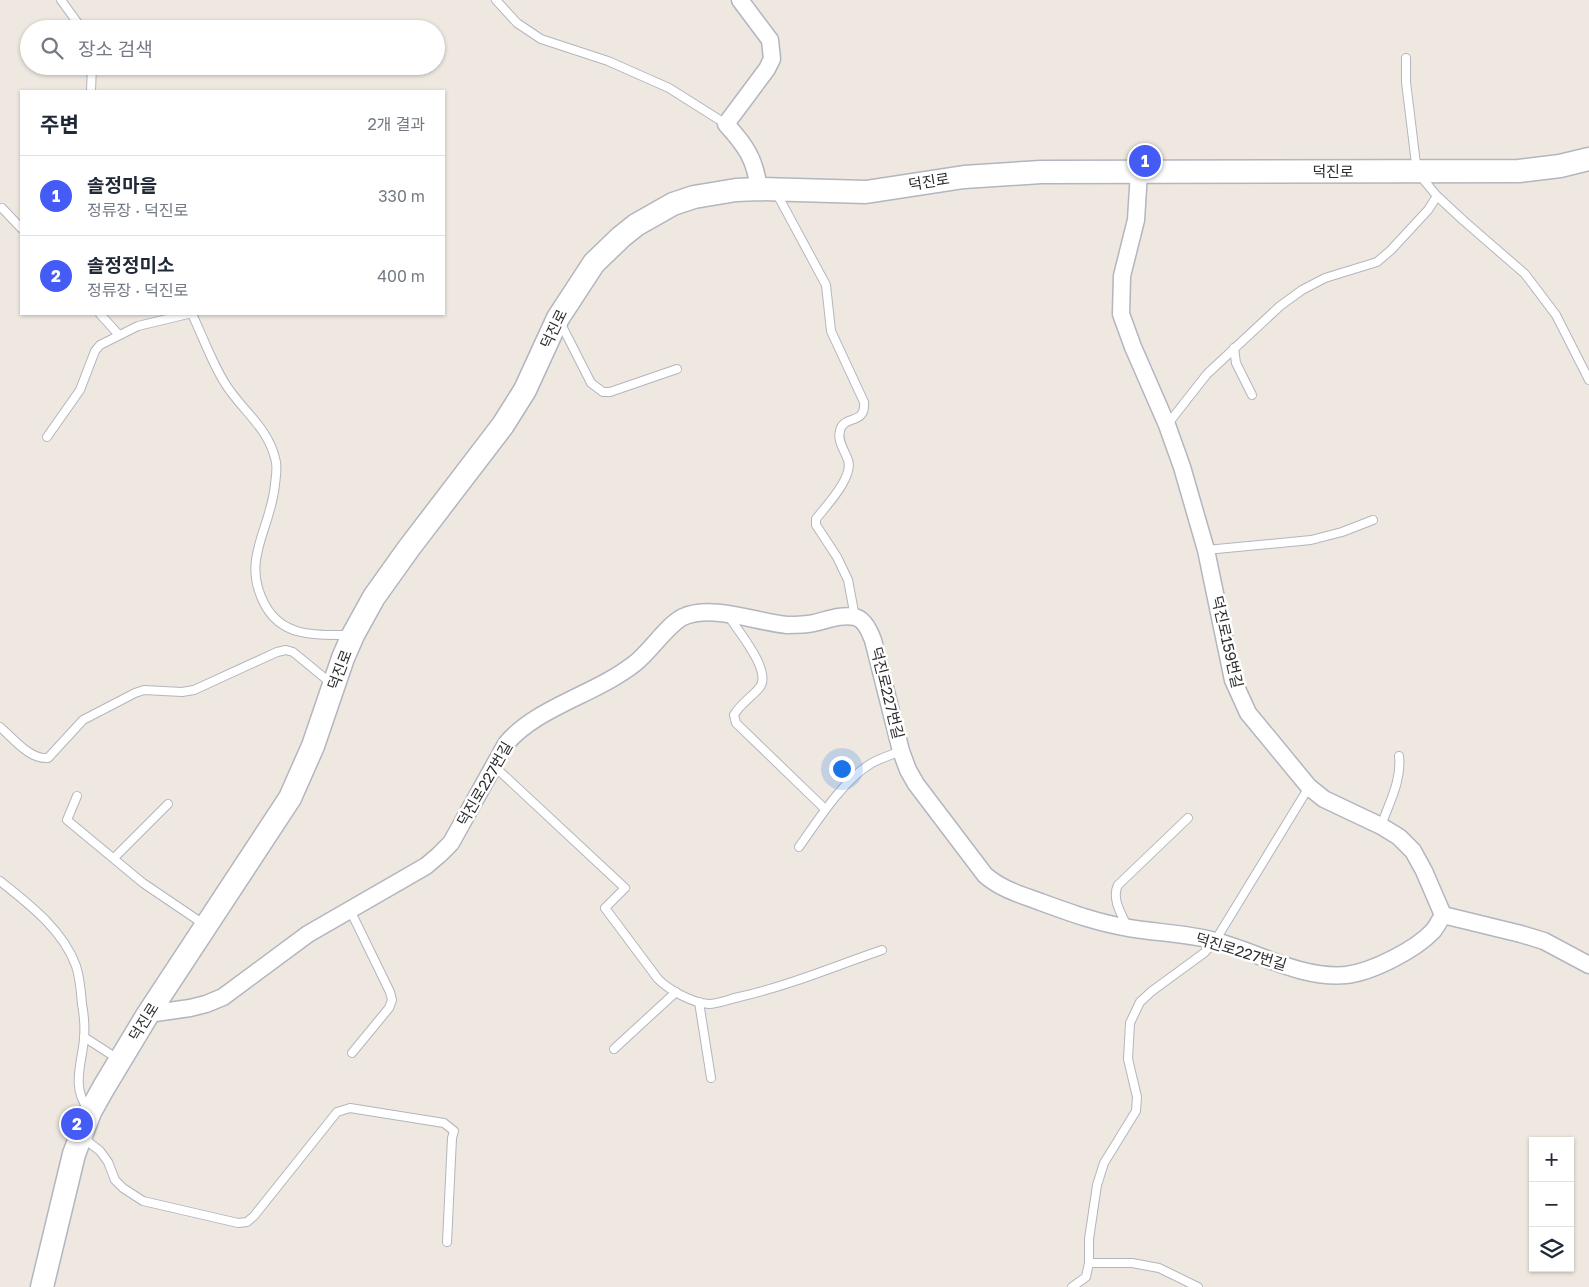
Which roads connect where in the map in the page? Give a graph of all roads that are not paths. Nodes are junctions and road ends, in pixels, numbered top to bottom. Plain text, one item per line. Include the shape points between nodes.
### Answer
1 (61, 0) edge
2 (496, 0) edge
3 (740, 0) edge
4 (75, 20) edge
5 (1406, 58) dead end
6 (92, 75) edge
7 (91, 90) edge
8 (726, 124) junction
9 (1589, 159) edge
10 (1139, 172) junction
11 (1417, 172) junction
12 (767, 190) junction
13 (1437, 196) junction
14 (2, 208) dead end
15 (20, 227) edge
16 (101, 315) edge
17 (185, 315) edge
18 (191, 315) edge
19 (558, 318) junction
20 (119, 335) junction
21 (1234, 348) junction
22 (677, 369) dead end
23 (1589, 380) edge
24 (1252, 395) dead end
25 (1168, 425) junction
26 (47, 437) dead end
27 (1373, 520) dead end
28 (1206, 550) junction
29 (727, 614) junction
30 (856, 617) junction
31 (354, 635) junction
32 (334, 685) junction
33 (0, 727) edge
34 (901, 751) junction
35 (1399, 756) dead end
36 (494, 766) junction
37 (1309, 787) junction
38 (77, 796) dead end
39 (168, 804) dead end
40 (825, 809) junction
41 (1188, 818) dead end
42 (1381, 826) junction
43 (799, 846) dead end
44 (114, 858) junction
45 (0, 881) edge
46 (350, 910) junction
47 (1443, 915) junction
48 (207, 926) junction
49 (1128, 928) junction
50 (1215, 940) junction
51 (882, 950) dead end
52 (1589, 965) edge
53 (676, 992) junction
54 (699, 1002) junction
55 (148, 1014) junction
56 (84, 1037) junction
57 (614, 1049) dead end
58 (352, 1053) dead end
59 (120, 1060) junction
60 (712, 1078) dead end
61 (90, 1112) junction
62 (81, 1135) junction
63 (447, 1242) dead end
64 (1089, 1262) junction
65 (42, 1287) edge
66 (1072, 1287) edge
67 (1198, 1287) edge

1 - 4 lane
2 - 8 lane via 517,24 542,39 649,78
3 - 8 street via 770,40 772,59
5 - 11 lane
6 - 7 lane
8 - 12 street via 749,154
9 - 11 street, 덕진로 via 1519,171
10 - 11 street, 덕진로
10 - 12 street, 덕진로 via 997,174 866,192
10 - 25 street, 덕진로159번길 via 1136,220 1122,276 1121,314
11 - 13 lane
12 - 19 street, 덕진로 via 736,190 694,197 654,214 621,237 594,264
12 - 30 lane via 826,285 831,331 864,402 861,416 843,424 840,431 840,440 849,462 846,479 816,519 816,525 838,557 848,580
13 - 21 lane via 1416,224 1377,262 1325,278 1302,290
13 - 23 lane via 1526,274 1556,315
14 - 15 lane
16 - 20 lane
17 - 20 lane via 148,322
18 - 31 lane via 230,392 265,434 276,461 272,507 254,563 256,586 261,597 273,617 290,630 315,635
19 - 22 lane via 591,383 603,392
19 - 31 street, 덕진로 via 525,390 503,425 374,597
20 - 26 lane via 95,351 80,390
21 - 24 lane via 1236,363
21 - 25 lane via 1207,374
25 - 28 street, 덕진로159번길
27 - 28 lane via 1311,540
28 - 37 street, 덕진로159번길 via 1233,680 1240,697 1248,713
29 - 30 street, 덕진로227번길 via 801,625
29 - 36 street, 덕진로227번길 via 700,612 681,618 634,664 523,727 506,744
29 - 40 lane via 758,661 763,678 761,685 737,710 734,715 736,723
30 - 34 street, 덕진로227번길 via 874,640
31 - 32 street, 덕진로
32 - 33 lane via 294,652 286,650 194,690 144,690 134,694 84,720 48,758 33,755
32 - 48 street, 덕진로 via 313,746 290,798
34 - 40 lane via 871,763
34 - 49 street, 덕진로227번길 via 916,784 995,884 1090,920
35 - 42 lane via 1401,769
36 - 46 street, 덕진로227번길 via 451,843 439,855 412,875
36 - 53 lane via 625,888 605,908 658,979
37 - 42 street, 덕진로159번길 via 1324,799
37 - 50 lane
38 - 44 lane via 67,820
39 - 44 lane
40 - 43 lane
41 - 49 lane via 1118,885 1115,897
42 - 47 street, 덕진로159번길 via 1413,851
44 - 48 lane via 143,883
45 - 56 lane via 47,922 68,950 79,978
46 - 55 street, 덕진로227번길 via 290,946 223,997 190,1008
46 - 58 lane via 392,1000
47 - 50 street, 덕진로227번길 via 1433,931 1404,952 1360,973 1345,975 1309,972
47 - 52 street via 1544,941
48 - 55 street, 덕진로
49 - 50 street, 덕진로227번길
50 - 64 lane via 1204,953 1140,1002 1130,1023 1128,1060 1138,1097 1136,1112 1104,1163 1097,1185
51 - 54 lane via 761,992 710,1004
53 - 54 lane
53 - 57 lane
54 - 60 lane
55 - 59 street, 덕진로
56 - 59 lane
56 - 61 lane via 78,1087
59 - 61 street, 덕진로
61 - 62 street, 덕진로
62 - 63 lane via 100,1151 115,1180 132,1195 143,1201 238,1223 247,1222 254,1216 337,1112 350,1108 444,1123 454,1131
62 - 65 street, 덕진로
64 - 66 lane via 1086,1277
64 - 67 lane via 1154,1266

